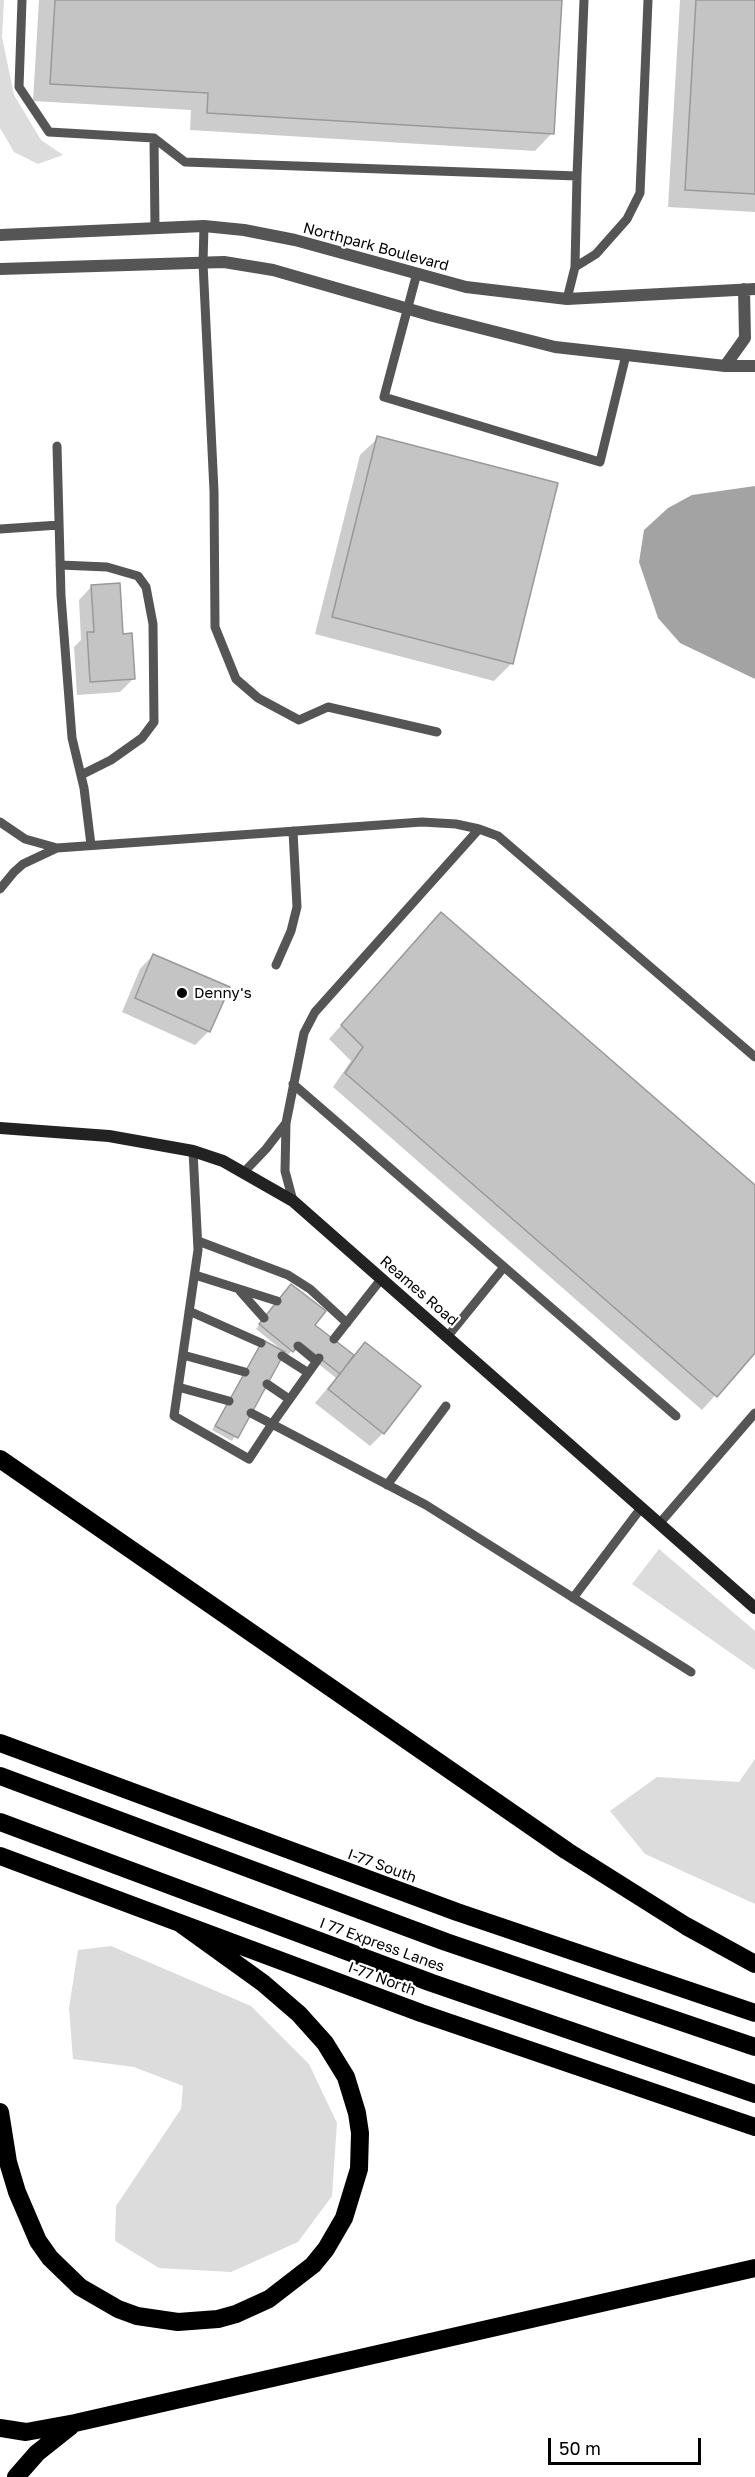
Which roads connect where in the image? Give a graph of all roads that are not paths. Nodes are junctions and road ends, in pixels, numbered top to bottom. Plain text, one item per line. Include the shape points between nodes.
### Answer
1 (22, 0) edge
2 (584, 0) edge
3 (648, 0) edge
4 (154, 138) junction
5 (578, 176) junction
6 (204, 226) junction
7 (155, 228) junction
8 (0, 235) edge
9 (203, 262) junction
10 (575, 267) junction
11 (0, 269) edge
12 (417, 273) junction
13 (750, 289) edge
14 (567, 299) junction
15 (407, 309) junction
16 (626, 355) junction
17 (725, 366) junction
18 (755, 366) edge
19 (57, 446) dead end
20 (60, 525) junction
21 (0, 529) edge
22 (60, 565) junction
23 (437, 732) dead end
24 (81, 775) junction
25 (0, 822) edge
26 (479, 829) junction
27 (293, 831) junction
28 (91, 845) junction
29 (57, 848) junction
30 (0, 889) edge
31 (276, 965) dead end
32 (755, 1057) edge
33 (293, 1084) junction
34 (286, 1123) junction
35 (0, 1128) edge
36 (193, 1151) junction
37 (244, 1172) junction
38 (293, 1201) junction
39 (198, 1240) junction
40 (504, 1267) junction
41 (195, 1275) junction
42 (382, 1278) junction
43 (238, 1289) junction
44 (277, 1302) dead end
45 (189, 1311) junction
46 (264, 1318) dead end
47 (347, 1323) junction
48 (448, 1336) junction
49 (334, 1339) dead end
50 (261, 1343) dead end
51 (298, 1346) dead end
52 (183, 1355) junction
53 (282, 1356) dead end
54 (245, 1372) dead end
55 (307, 1372) junction
56 (267, 1384) dead end
57 (178, 1387) junction
58 (289, 1399) junction
59 (229, 1401) dead end
60 (446, 1406) dead end
61 (251, 1413) dead end
62 (755, 1413) edge
63 (676, 1416) dead end
64 (272, 1424) junction
65 (0, 1459) edge
66 (387, 1485) junction
67 (641, 1508) junction
68 (659, 1524) junction
69 (573, 1598) junction
70 (755, 1608) edge
71 (691, 1672) dead end
72 (0, 1743) edge
73 (0, 1776) edge
74 (0, 1822) edge
75 (0, 1856) edge
76 (181, 1924) junction
77 (755, 1964) edge
78 (755, 2013) edge
79 (755, 2047) edge
80 (755, 2094) edge
81 (0, 2112) edge
82 (755, 2127) edge
83 (755, 2268) edge
84 (75, 2423) junction
85 (0, 2428) edge
86 (16, 2477) edge

1 - 4 lane via 19,87 49,132
2 - 5 lane
3 - 10 lane via 640,193 627,219 596,254
4 - 5 lane via 185,162
4 - 7 lane
5 - 10 lane
6 - 7 street, Northpark Boulevard
6 - 9 lane
6 - 12 street, Northpark Boulevard via 295,240
7 - 8 street, Northpark Boulevard
9 - 11 street
9 - 15 street via 273,270
9 - 23 lane via 214,491 215,627 236,679 258,698 299,720 328,707
10 - 14 lane
12 - 14 street, Northpark Boulevard via 466,287
12 - 15 lane
13 - 14 street, Northpark Boulevard
13 - 17 street, Northpark Boulevard via 745,338
15 - 16 street via 555,346
15 - 16 lane via 384,397 600,462
16 - 17 street
17 - 18 street
19 - 20 lane
20 - 21 lane
20 - 22 lane
22 - 24 lane via 72,738
22 - 24 lane via 107,567 138,576 146,587 153,624 154,722 142,738
24 - 28 lane
25 - 29 lane via 26,839
26 - 27 lane via 422,822
26 - 32 lane via 498,836
26 - 33 lane via 315,1012 304,1033
27 - 28 lane
27 - 31 lane via 297,907
28 - 29 lane
29 - 30 lane via 24,864
33 - 34 lane
33 - 40 lane
34 - 37 lane
34 - 38 lane via 285,1171
35 - 36 main road, Reames Road via 109,1136
36 - 37 main road, Reames Road
36 - 39 lane
37 - 38 main road, Reames Road
38 - 42 main road, Reames Road
39 - 41 lane
39 - 47 lane via 288,1275 310,1289
40 - 48 lane
40 - 63 lane
41 - 43 lane
41 - 45 lane
42 - 47 lane
42 - 48 main road, Reames Road
43 - 44 lane
43 - 46 lane
45 - 50 lane
45 - 52 lane
47 - 49 lane
48 - 67 main road, Reames Road
51 - 55 lane via 318,1359
52 - 54 lane
52 - 57 lane
53 - 55 lane
55 - 58 lane
56 - 58 lane
57 - 59 lane
57 - 64 lane via 174,1416 249,1459
58 - 64 lane
60 - 66 lane
61 - 64 lane
62 - 68 lane
64 - 66 lane
65 - 77 highway via 567,1851
66 - 69 lane via 426,1505
67 - 68 main road, Reames Road
67 - 69 lane
68 - 70 main road, Reames Road
69 - 71 lane
72 - 78 highway, I-77 South via 457,1912
73 - 79 highway, I 77 Express Lanes via 446,1942
74 - 80 highway, I 77 Express Lanes via 422,1979
75 - 76 highway, I-77 North
76 - 81 highway via 299,2014 325,2043 346,2077 357,2113 359,2169 344,2218 313,2265 269,2299 218,2319 178,2322 118,2309 80,2287 50,2259 38,2241 8,2162
76 - 82 highway, I-77 North via 432,2016
83 - 84 highway
84 - 85 highway via 26,2432
84 - 86 highway via 36,2453

